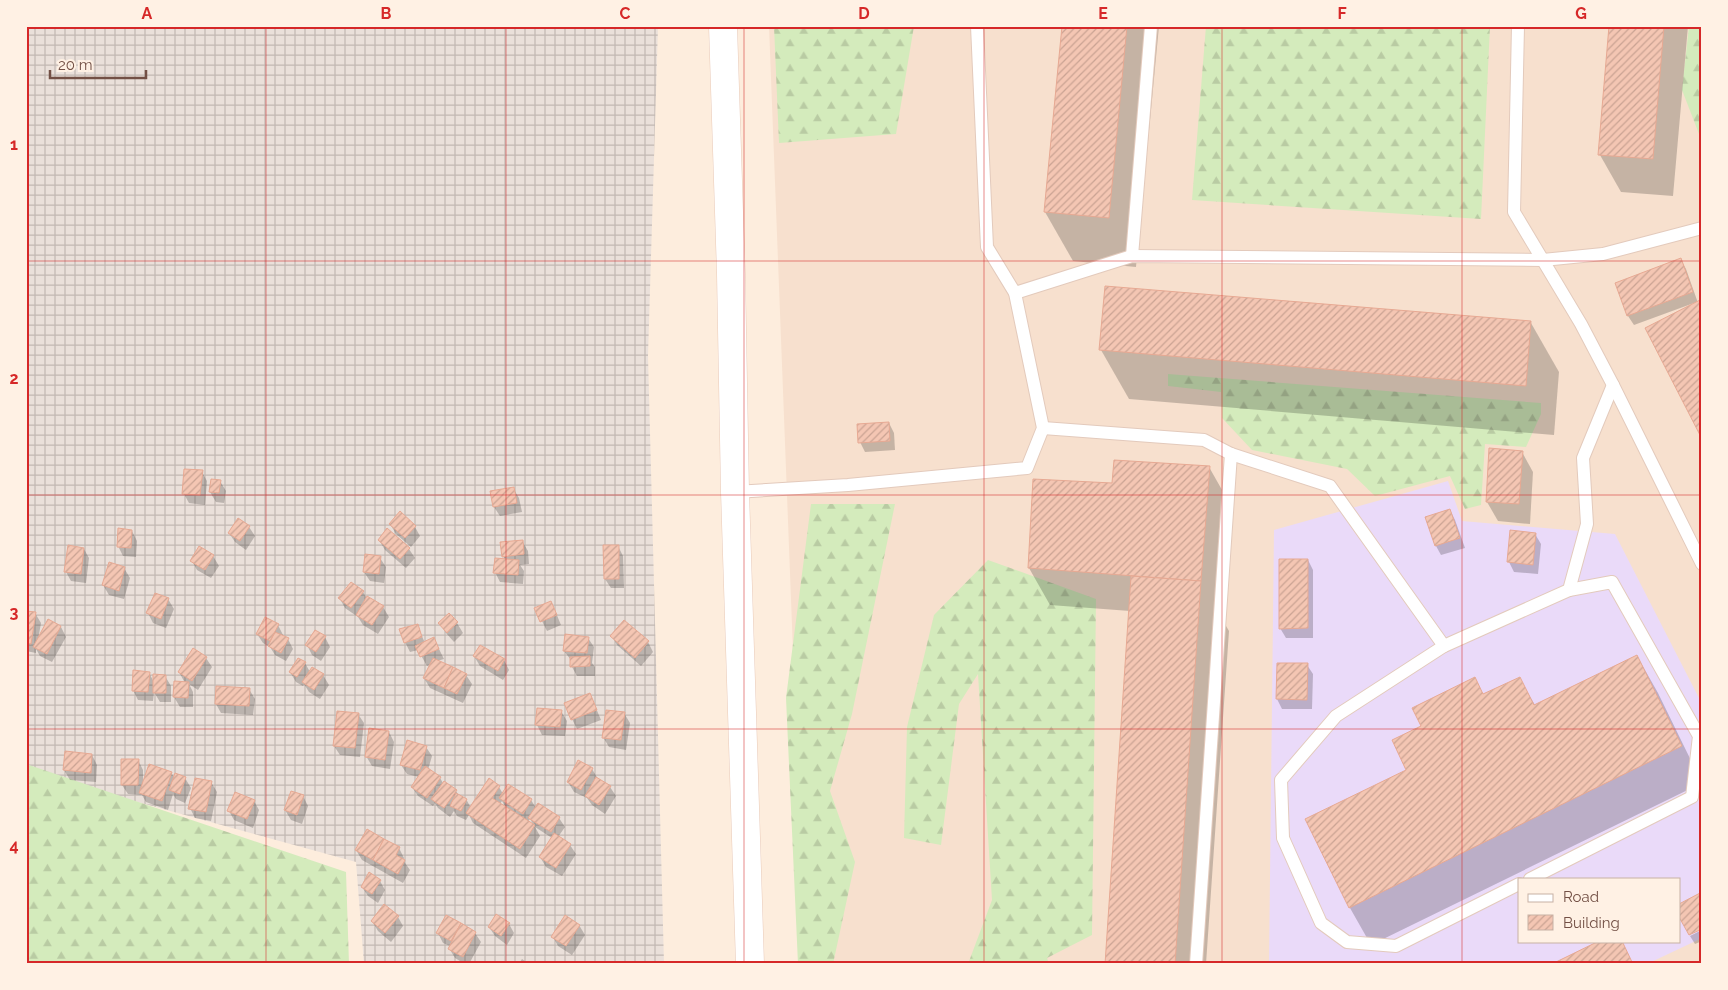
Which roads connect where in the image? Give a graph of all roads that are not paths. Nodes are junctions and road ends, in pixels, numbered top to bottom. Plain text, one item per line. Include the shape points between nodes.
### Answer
1 (723, 26) edge
2 (977, 26) edge
3 (1151, 26) edge
4 (1518, 26) edge
5 (1702, 228) edge
6 (1132, 256) junction
7 (1542, 260) junction
8 (1015, 294) junction
9 (1613, 384) junction
10 (1043, 428) junction
11 (1231, 454) junction
12 (735, 492) junction
13 (1702, 564) edge
14 (1569, 590) junction
15 (1444, 646) junction
16 (1532, 878) edge
17 (1518, 885) edge
18 (750, 964) edge
19 (1196, 964) edge

1 - 12 street
2 - 8 lane via 987,247
3 - 6 lane
4 - 7 lane via 1514,212
5 - 7 lane via 1602,254
6 - 7 lane
6 - 8 lane
7 - 9 lane
8 - 10 lane
9 - 13 lane
9 - 14 lane via 1583,458 1587,524
10 - 11 lane via 1204,440
10 - 12 lane via 1027,468 848,486
11 - 15 lane via 1330,486
11 - 19 lane
12 - 18 street
14 - 15 lane
14 - 16 lane via 1612,582 1699,736 1692,797
15 - 17 lane via 1336,716 1281,780 1283,838 1321,923 1347,942 1396,946

